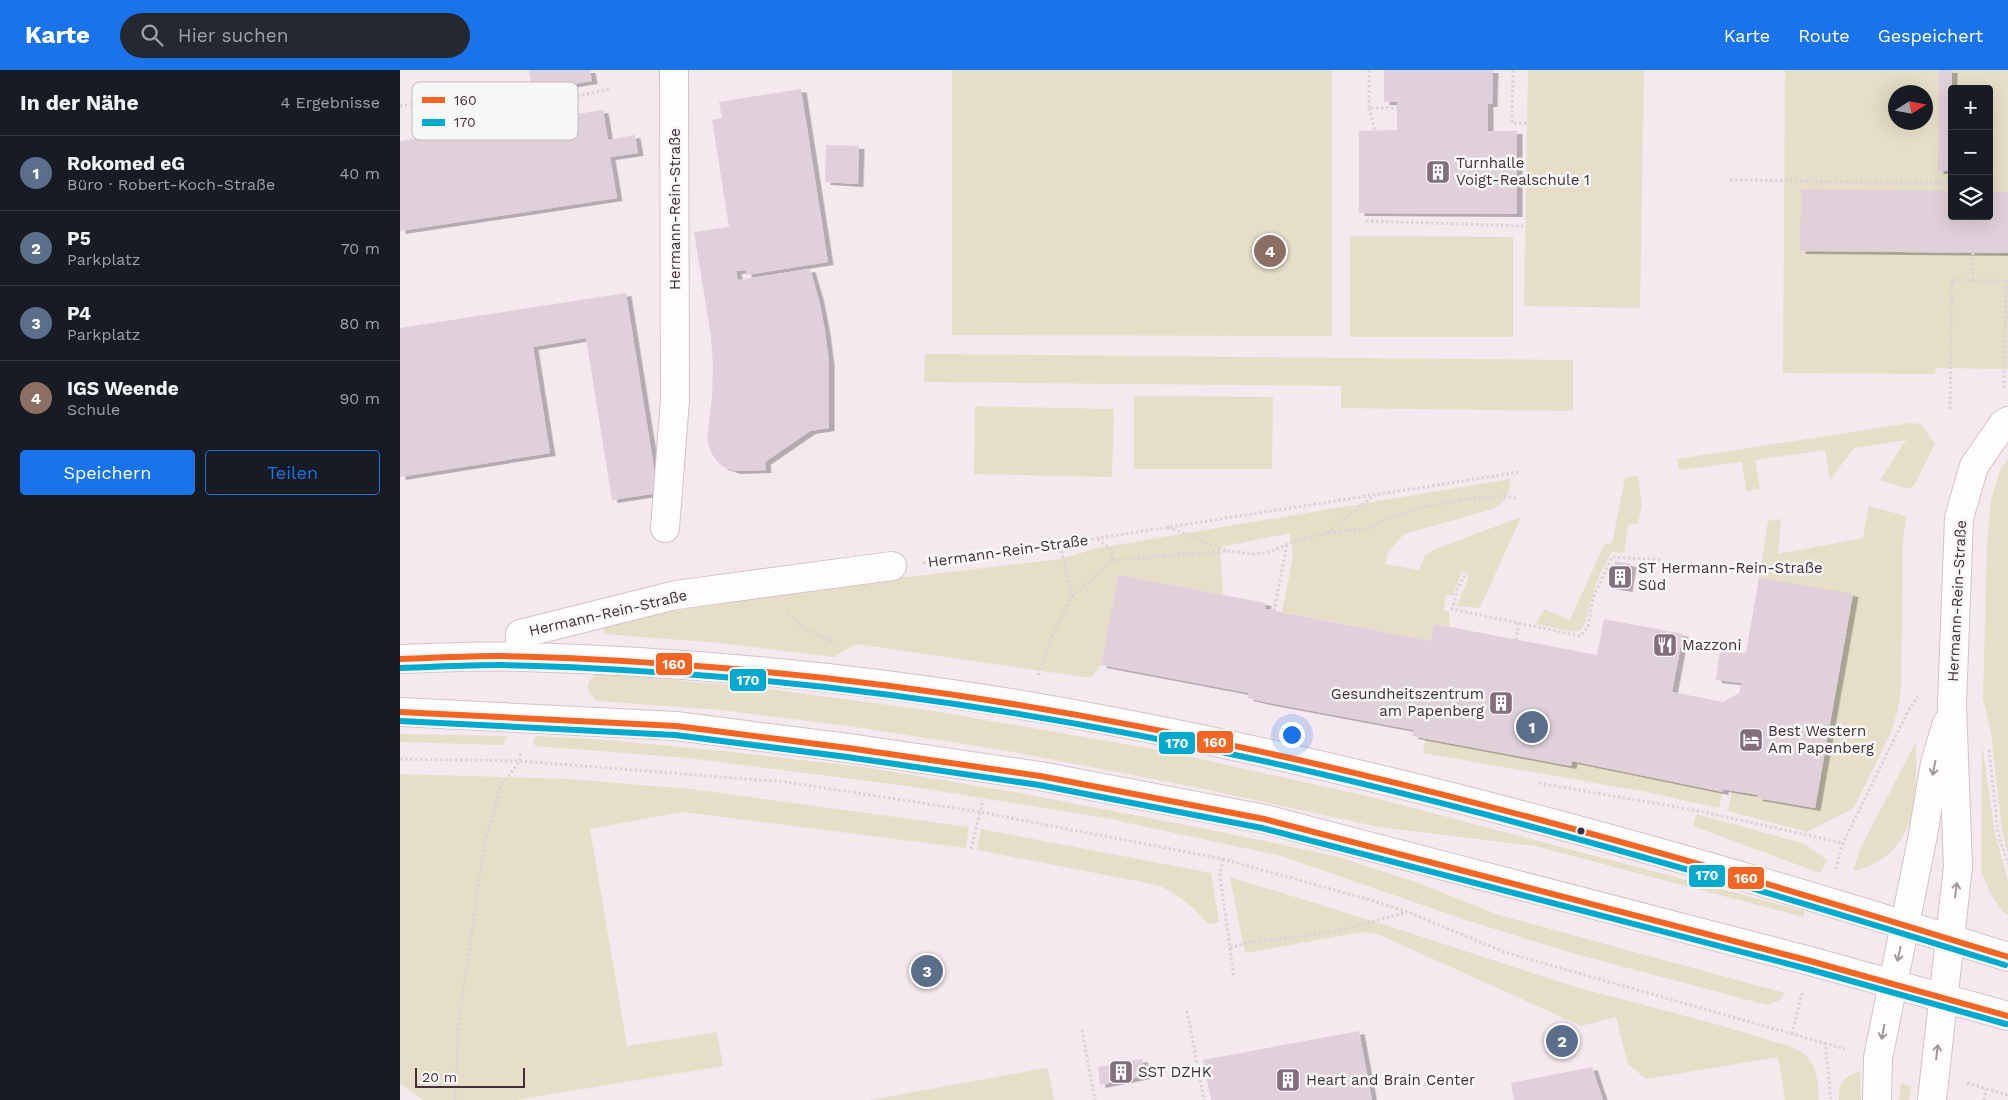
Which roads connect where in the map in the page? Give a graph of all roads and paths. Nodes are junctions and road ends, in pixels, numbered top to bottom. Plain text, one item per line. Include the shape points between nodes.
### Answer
1 (674, 70) edge
2 (1369, 70) edge
3 (1513, 70) edge
4 (610, 89) dead end
5 (578, 96) edge
6 (1369, 108) junction
7 (1397, 108) dead end
8 (1527, 123) dead end
9 (1375, 131) dead end
10 (1730, 180) dead end
11 (1948, 183) edge
12 (1366, 222) dead end
13 (1525, 226) dead end
14 (1973, 253) dead end
15 (1973, 280) junction
16 (2007, 281) edge
17 (1950, 409) dead end
18 (2006, 422) edge
19 (1520, 472) dead end
20 (1375, 494) junction
21 (1518, 499) dead end
22 (1167, 527) junction
23 (665, 528) dead end
24 (1327, 533) junction
25 (1098, 538) junction
26 (1060, 544) junction
27 (1287, 544) junction
28 (1230, 552) junction
29 (1113, 560) junction
30 (1662, 560) dead end
31 (892, 566) joint
32 (1465, 575) dead end
33 (1072, 597) junction
34 (1274, 611) dead end
35 (1519, 623) junction
36 (1516, 640) dead end
37 (520, 657) junction
38 (400, 659) edge
39 (1036, 678) dead end
40 (1920, 695) dead end
41 (1952, 704) junction
42 (400, 712) edge
43 (400, 759) edge
44 (520, 761) junction
45 (1573, 788) dead end
46 (980, 812) junction
47 (1843, 843) junction
48 (970, 849) dead end
49 (1223, 860) junction
50 (1827, 900) junction
51 (1408, 912) junction
52 (1905, 924) junction
53 (1950, 939) junction
54 (1230, 948) junction
55 (2008, 957) edge
56 (1810, 961) junction
57 (1234, 978) dead end
58 (1893, 984) junction
59 (1943, 998) junction
60 (1187, 1010) dead end
61 (2008, 1016) edge
62 (1082, 1030) dead end
63 (1792, 1034) junction
64 (1824, 1042) junction
65 (1878, 1058) junction
66 (1934, 1072) junction
67 (1986, 1089) junction
68 (2008, 1095) edge
69 (455, 1100) edge
70 (1095, 1100) edge
71 (1204, 1100) edge
72 (1832, 1100) edge
73 (1877, 1100) edge
74 (1932, 1100) edge
75 (1984, 1100) edge

1 - 23 street, Hermann-Rein-Straße via 675,400
2 - 6 path
3 - 8 path via 1512,123
4 - 5 path
6 - 7 path
6 - 9 path
10 - 11 path
12 - 13 path
14 - 15 path
15 - 16 path
15 - 17 path via 1952,280
16 - 18 path
18 - 41 street, Hermann-Rein-Straße via 1974,466 1960,518
19 - 20 path, Hermann-Rein-Straße
20 - 22 path, Hermann-Rein-Straße
20 - 24 path
21 - 24 path via 1507,496 1465,499 1425,506 1369,528
22 - 25 path, Hermann-Rein-Straße
22 - 28 path
24 - 27 path
25 - 26 path, Hermann-Rein-Straße
25 - 29 path via 1111,549
26 - 31 path, Hermann-Rein-Straße
26 - 33 path
27 - 28 path via 1270,552
27 - 34 path
28 - 29 path
29 - 33 path
30 - 35 path via 1612,557 1593,598 1588,627 1580,636
31 - 37 street, Hermann-Rein-Straße via 676,596 520,634
32 - 35 path via 1452,609
33 - 39 path
35 - 36 path
37 - 38 street
37 - 50 street via 672,664 865,682 1055,711 1255,750 1702,864
40 - 47 path via 1908,711
41 -> 52 street, Hermann-Rein-Straße via 1935,763
53 -> 41 street, Hermann-Rein-Straße via 1958,867
42 - 56 street via 676,726 1040,776 1264,819
43 - 44 path
44 - 46 path via 785,782
44 - 69 path via 501,786 485,842 459,1019
45 - 47 path via 1699,811
46 - 48 path
46 - 49 path
47 - 50 path
49 - 51 path
49 - 54 path via 1220,875
50 - 52 street
51 - 54 path via 1346,928 1249,942
51 - 63 path via 1504,952
52 - 53 street
52 -> 58 street, Hermann-Rein-Straße
53 - 55 street
53 - 59 street, Hermann-Rein-Straße
54 - 57 path
56 - 58 street
56 - 63 path
58 - 59 street
58 -> 65 street, Hermann-Rein-Straße
59 - 61 street
66 -> 59 street, Hermann-Rein-Straße
60 - 71 path
62 - 70 path
63 - 64 path
64 - 65 path
64 - 72 path
65 - 73 street, Hermann-Rein-Straße
66 - 67 path
66 - 74 street, Hermann-Rein-Straße
67 - 68 path
67 - 75 path

